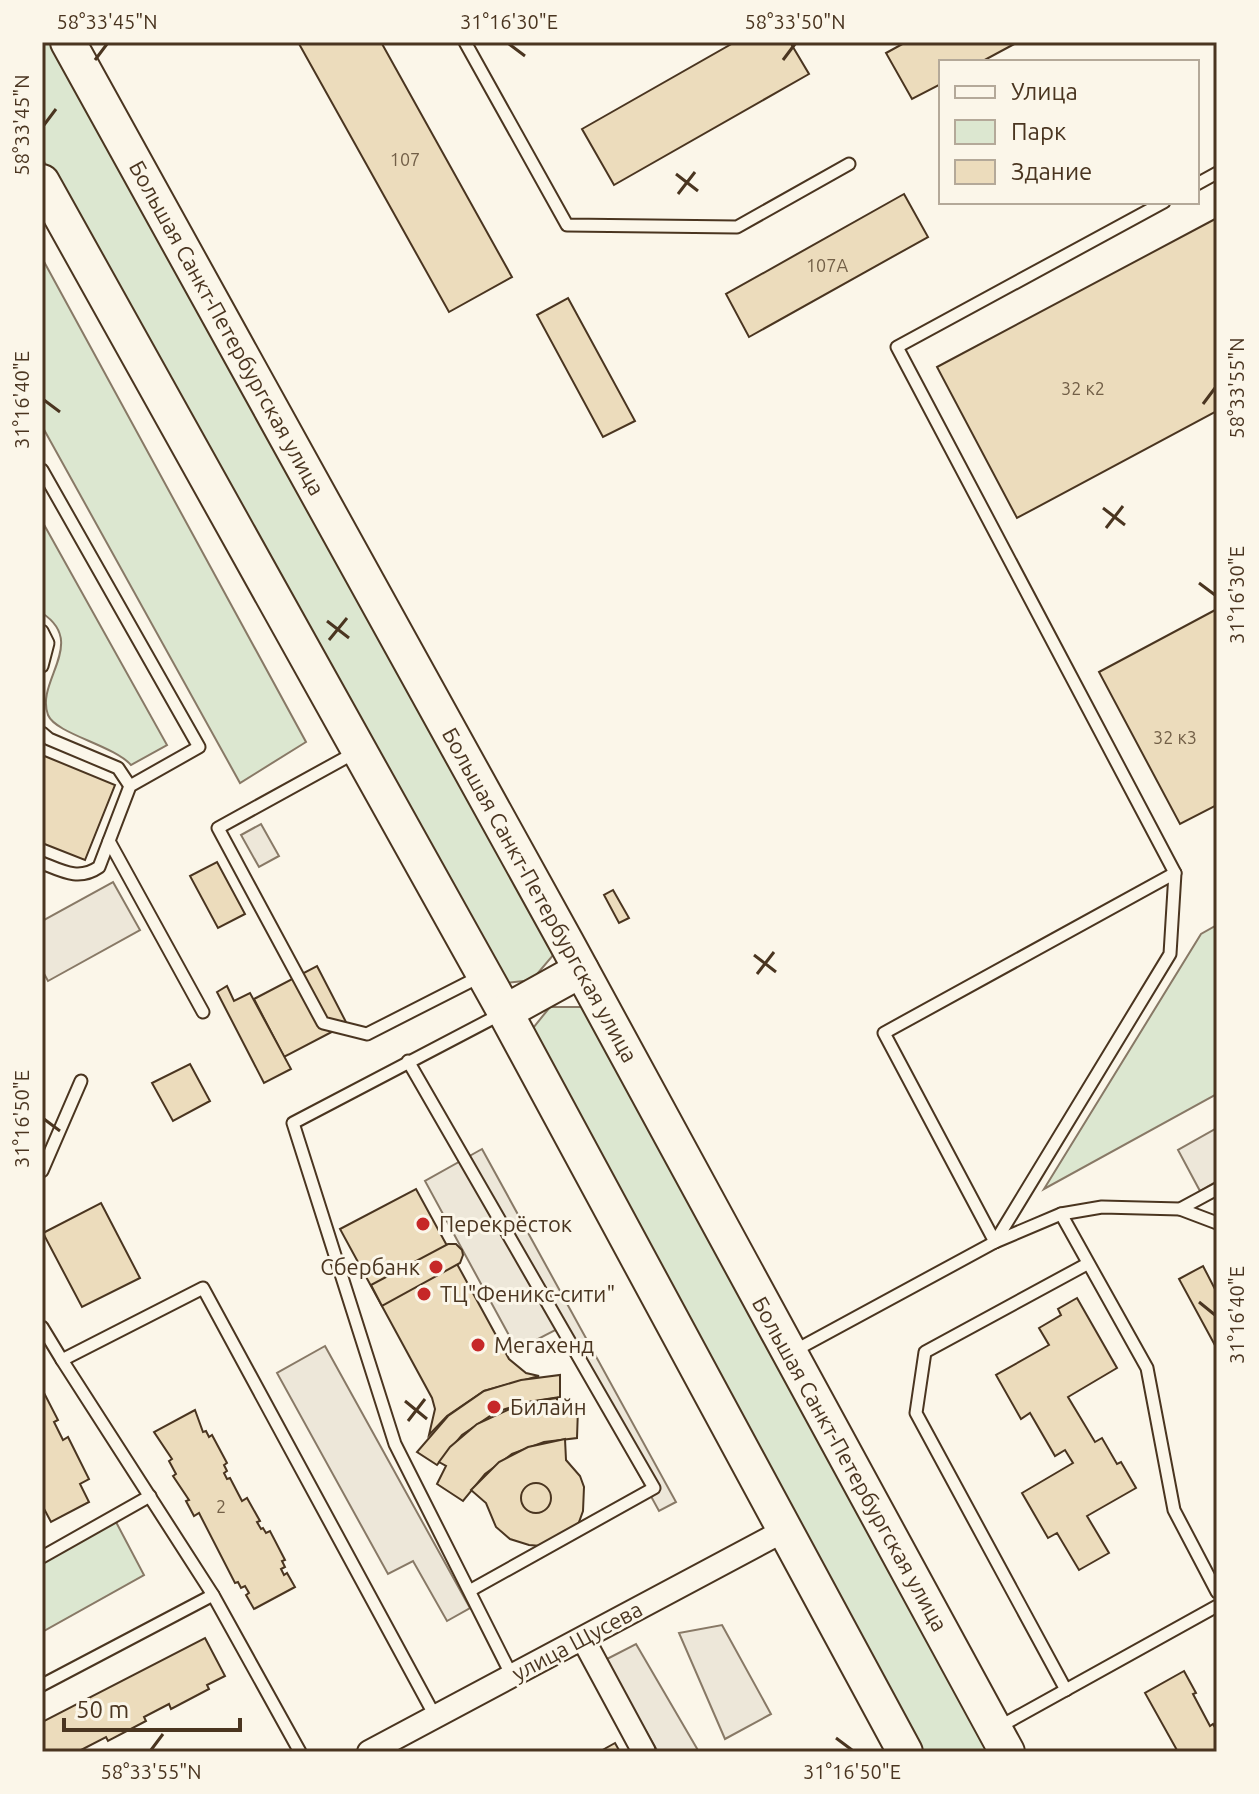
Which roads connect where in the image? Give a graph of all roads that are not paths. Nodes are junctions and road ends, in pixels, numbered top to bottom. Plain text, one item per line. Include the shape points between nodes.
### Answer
1 (68, 42) edge
2 (465, 42) edge
3 (849, 164) dead end
4 (1217, 173) edge
5 (42, 182) edge
6 (1199, 183) edge
7 (1160, 204) edge
8 (42, 470) edge
9 (42, 631) edge
10 (42, 666) edge
11 (42, 733) edge
12 (359, 750) junction
13 (130, 786) junction
14 (109, 841) junction
15 (42, 863) edge
16 (1175, 873) junction
17 (581, 970) junction
18 (483, 974) junction
19 (203, 1012) dead end
20 (505, 1012) junction
21 (408, 1061) junction
22 (81, 1081) dead end
23 (42, 1171) edge
24 (1217, 1189) edge
25 (1180, 1209) junction
26 (1061, 1214) junction
27 (1217, 1223) edge
28 (995, 1242) junction
29 (1087, 1264) junction
30 (42, 1327) edge
31 (790, 1353) junction
32 (62, 1360) junction
33 (150, 1496) junction
34 (785, 1530) junction
35 (42, 1557) edge
36 (471, 1590) junction
37 (1217, 1592) edge
38 (213, 1595) junction
39 (1217, 1606) edge
40 (583, 1639) junction
41 (512, 1676) junction
42 (42, 1685) edge
43 (1066, 1690) junction
44 (435, 1716) junction
45 (1001, 1740) edge
46 (377, 1750) edge
47 (300, 1752) edge
48 (644, 1752) edge
49 (905, 1752) edge

1 - 17 main road, Большая Санкт-Петербургская улица
2 - 3 lane via 567,225 737,227
4 - 6 lane
5 - 12 main road
7 - 16 lane via 897,347
8 - 13 lane via 199,747
9 - 10 lane via 48,643
11 - 13 lane via 118,768
12 - 18 main road
12 - 18 lane via 218,828 323,1023 367,1034
13 - 14 lane
14 - 15 lane via 99,867 89,873 69,874
14 - 19 lane
16 - 28 lane via 1170,954
16 - 28 lane via 884,1033
17 - 20 main road
17 - 31 main road, Большая Санкт-Петербургская улица
18 - 20 main road
20 - 21 lane
20 - 34 main road
21 - 36 lane via 293,1123 395,1444
21 - 36 lane via 654,1488
22 - 23 lane
24 - 25 lane
25 - 26 lane via 1102,1207
25 - 27 lane
26 - 28 lane
26 - 29 lane
28 - 31 lane
29 - 37 lane via 1147,1368 1174,1510
29 - 43 lane via 925,1352 916,1413
30 - 32 lane
31 - 45 main road, Большая Санкт-Петербургская улица
32 - 33 lane
32 - 44 lane via 203,1288
33 - 35 lane
33 - 38 lane
34 - 40 street, улица Щусева
34 - 49 main road
36 - 41 lane
38 - 42 lane
38 - 47 lane
39 - 43 lane
40 - 41 street, улица Щусева
40 - 48 street
41 - 44 street, улица Щусева
43 - 45 lane
44 - 46 street, улица Щусева

